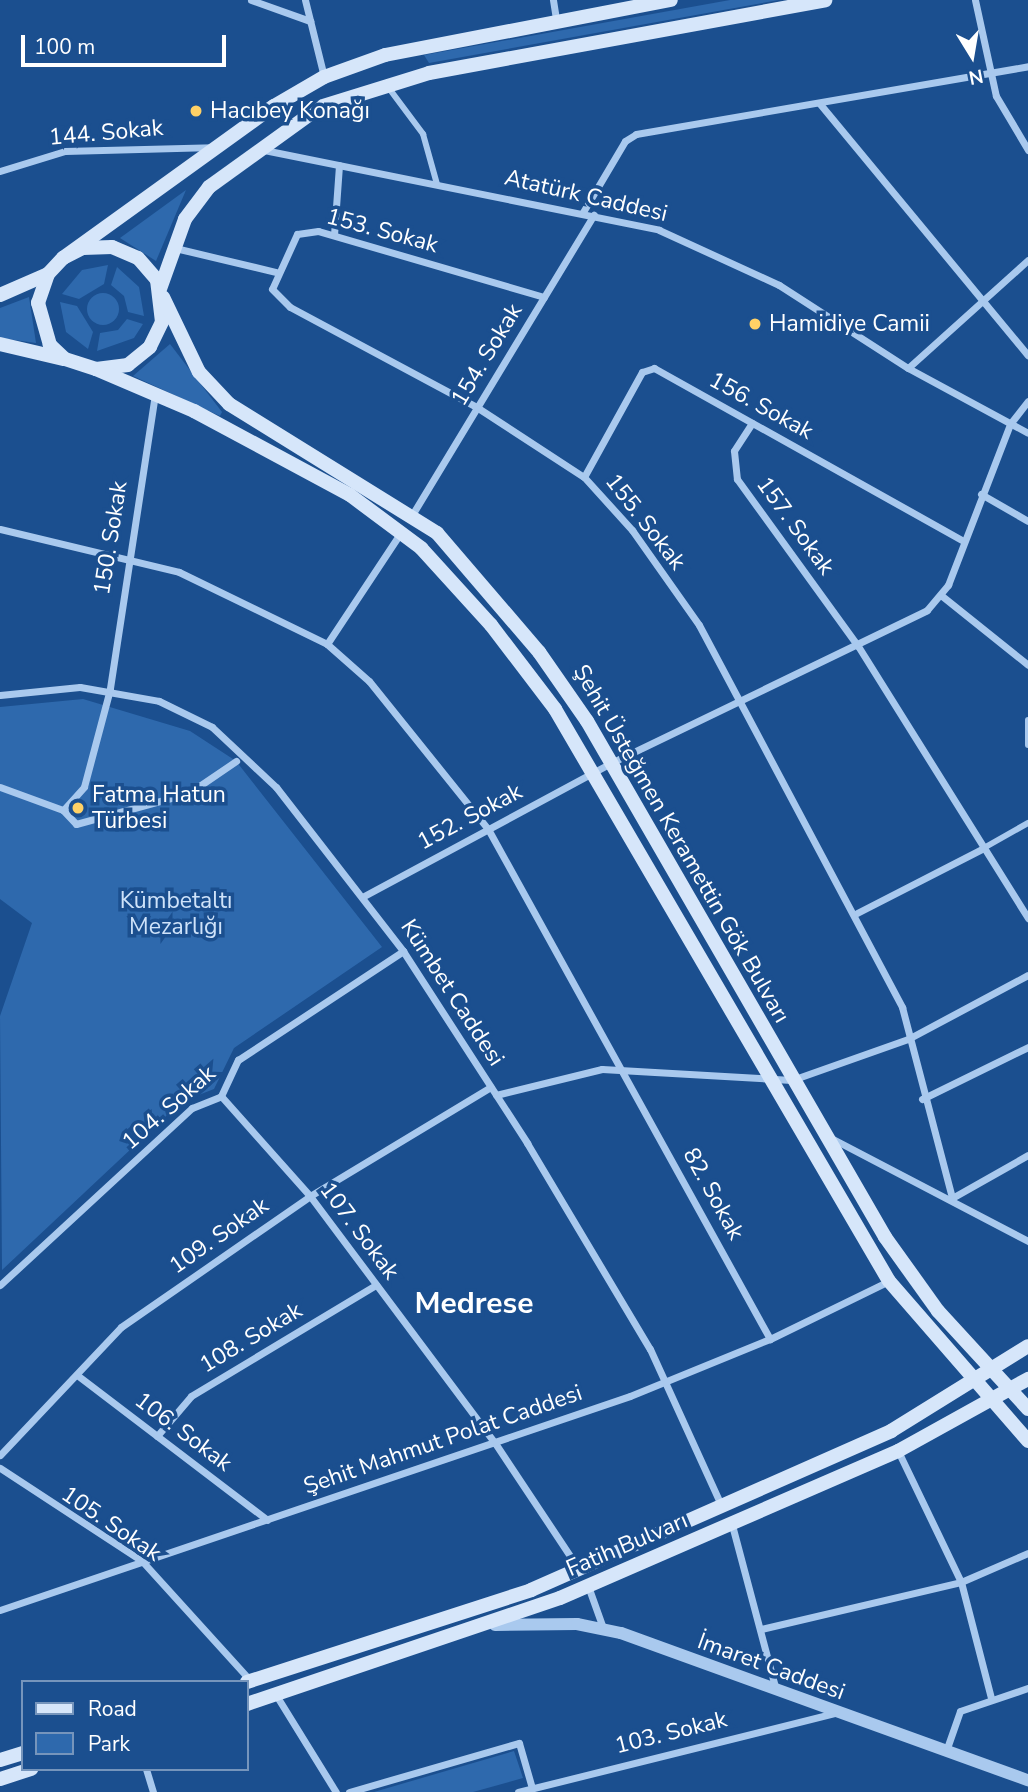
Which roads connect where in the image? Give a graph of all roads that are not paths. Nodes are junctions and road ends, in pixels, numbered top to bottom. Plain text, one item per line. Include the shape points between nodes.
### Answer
1 (251, 0) edge
2 (305, 0) edge
3 (553, 0) edge
4 (671, 0) edge
5 (825, 0) edge
6 (975, 0) edge
7 (556, 20) junction
8 (310, 21) junction
9 (1028, 66) edge
10 (990, 72) junction
11 (324, 77) junction
12 (385, 83) junction
13 (820, 104) junction
14 (217, 147) junction
15 (257, 148) junction
16 (1028, 150) edge
17 (339, 165) junction
18 (0, 171) edge
19 (437, 184) junction
20 (583, 212) junction
21 (594, 215) junction
22 (334, 235) junction
23 (173, 247) junction
24 (62, 258) junction
25 (1028, 260) edge
26 (276, 272) junction
27 (48, 274) junction
28 (161, 293) junction
29 (0, 295) edge
30 (544, 297) junction
31 (981, 298) junction
32 (0, 344) edge
33 (1028, 355) edge
34 (65, 359) junction
35 (908, 368) junction
36 (96, 369) junction
37 (155, 394) junction
38 (1028, 401) edge
39 (478, 408) junction
40 (752, 423) junction
41 (1010, 424) junction
42 (1028, 432) edge
43 (584, 477) junction
44 (981, 494) junction
45 (412, 514) junction
46 (1028, 521) edge
47 (0, 529) edge
48 (402, 532) junction
49 (964, 541) junction
50 (127, 556) junction
51 (942, 596) junction
52 (327, 644) junction
53 (858, 646) junction
54 (1028, 665) edge
55 (110, 689) junction
56 (0, 695) edge
57 (740, 702) junction
58 (1028, 720) edge
59 (1028, 745) edge
60 (236, 761) dead end
61 (611, 763) junction
62 (594, 773) junction
63 (0, 787) edge
64 (62, 810) junction
65 (1028, 823) edge
66 (488, 830) junction
67 (982, 849) junction
68 (364, 896) junction
69 (857, 913) junction
70 (1028, 918) edge
71 (403, 951) junction
72 (1028, 975) edge
73 (908, 1039) junction
74 (1028, 1047) edge
75 (621, 1069) junction
76 (792, 1080) junction
77 (772, 1084) junction
78 (491, 1087) junction
79 (496, 1095) junction
80 (221, 1096) junction
81 (922, 1099) junction
82 (825, 1135) junction
83 (1028, 1155) edge
84 (310, 1196) junction
85 (952, 1198) junction
86 (1028, 1229) edge
87 (1018, 1236) junction
88 (1028, 1241) edge
89 (889, 1281) junction
90 (0, 1285) edge
91 (376, 1285) junction
92 (770, 1339) junction
93 (1028, 1346) edge
94 (991, 1370) junction
95 (77, 1374) junction
96 (1028, 1379) edge
97 (667, 1381) junction
98 (974, 1382) junction
99 (1010, 1390) junction
100 (991, 1403) junction
101 (1028, 1409) edge
102 (158, 1436) junction
103 (1028, 1441) edge
104 (495, 1443) junction
105 (898, 1451) junction
106 (0, 1455) edge
107 (0, 1468) edge
108 (721, 1505) junction
109 (267, 1520) junction
110 (732, 1525) junction
111 (1028, 1553) edge
112 (142, 1561) junction
113 (579, 1569) junction
114 (961, 1582) junction
115 (588, 1586) junction
116 (0, 1610) edge
117 (495, 1625) junction
118 (603, 1628) junction
119 (761, 1629) junction
120 (249, 1681) edge
121 (1028, 1688) edge
122 (777, 1693) junction
123 (276, 1695) junction
124 (991, 1698) junction
125 (248, 1704) edge
126 (834, 1713) junction
127 (946, 1753) junction
128 (21, 1754) edge
129 (0, 1760) edge
130 (25, 1771) edge
131 (147, 1771) edge
132 (0, 1779) edge
133 (1028, 1780) edge
134 (532, 1788) junction
135 (153, 1792) edge
136 (337, 1792) edge
137 (348, 1792) edge
138 (518, 1792) edge

1 - 8 street
2 - 8 street
3 - 7 street
4 - 7 main road
5 - 12 main road
6 - 10 street
7 - 11 main road via 410,49
8 - 11 street
9 - 10 street
10 - 13 street
10 - 16 street via 1000,108
11 - 14 main road
12 - 15 main road via 320,107
12 - 19 street via 423,134
13 - 20 street via 636,134 625,142
13 - 31 street
14 - 18 street, 144. Sokak via 65,151
14 - 24 main road
15 - 17 street, Atatürk Caddesi
15 - 23 main road via 209,187
17 - 19 street, Atatürk Caddesi
17 - 22 street
19 - 20 street, Atatürk Caddesi
20 - 21 street, Atatürk Caddesi
21 - 30 street, 154. Sokak
21 - 35 street, Atatürk Caddesi via 659,230 741,266
22 - 26 street, 153. Sokak via 297,234
22 - 30 street, 153. Sokak
23 - 26 street
23 - 28 main road
24 - 27 main road
24 - 28 main road via 97,246 126,251 149,268
25 - 31 street
26 - 39 street via 272,289 290,307
27 - 29 main road
27 - 34 main road via 39,318 50,345
28 - 36 main road via 162,322 150,347 128,365
28 - 45 main road, Şehit Üsteğmen Keramettin Gök Bulvarı via 199,372 229,404
30 - 39 street, 154. Sokak
31 - 33 street
31 - 35 street
32 - 34 main road
34 - 36 main road
35 - 41 street, Atatürk Caddesi
36 - 37 main road, Şehit Üsteğmen Keramettin Gök Bulvarı
37 - 48 main road, Şehit Üsteğmen Keramettin Gök Bulvarı via 309,470
37 - 50 street, 150. Sokak
38 - 41 street
39 - 43 street, 155. Sokak
39 - 45 street, 154. Sokak
40 - 43 street, 156. Sokak via 654,368 642,372
40 - 49 street, 156. Sokak
40 - 53 street, 157. Sokak via 734,451 737,479
41 - 42 street, Atatürk Caddesi
41 - 44 street
43 - 57 street, 155. Sokak via 632,530 691,615
44 - 46 street
44 - 49 street
45 - 61 main road, Şehit Üsteğmen Keramettin Gök Bulvarı via 451,547 539,652
47 - 50 street, 82. Sokak
48 - 52 street
48 - 62 main road, Şehit Üsteğmen Keramettin Gök Bulvarı via 517,657
49 - 51 street
50 - 52 street, 82. Sokak via 232,594
50 - 55 street, 150. Sokak
51 - 53 street, 152. Sokak via 913,620
51 - 54 street
52 - 66 street, 82. Sokak via 417,734
53 - 57 street, 152. Sokak
53 - 67 street, 157. Sokak
55 - 56 street, Kümbet Caddesi
55 - 64 street, 150. Sokak via 84,787
55 - 68 street, Kümbet Caddesi via 190,715 236,746
57 - 61 street, 152. Sokak
57 - 69 street, 155. Sokak
58 - 59 street
60 - 64 street via 189,793 76,824
61 - 62 street, 152. Sokak
61 - 76 main road, Şehit Üsteğmen Keramettin Gök Bulvarı
62 - 66 street, 152. Sokak
62 - 77 main road, Şehit Üsteğmen Keramettin Gök Bulvarı
63 - 64 street
65 - 67 street
66 - 68 street, 152. Sokak
66 - 75 street, 82. Sokak
67 - 69 street
67 - 70 street, 157. Sokak
68 - 71 street, Kümbet Caddesi
69 - 73 street, 155. Sokak via 902,1007
71 - 78 street, Kümbet Caddesi
71 - 80 street, 104. Sokak via 238,1060
72 - 73 street
73 - 76 street
73 - 81 street, 155. Sokak
74 - 81 street
75 - 77 street
75 - 79 street via 579,1072
75 - 92 street, 82. Sokak
76 - 77 street
76 - 82 main road, Şehit Üsteğmen Keramettin Gök Bulvarı
77 - 89 main road, Şehit Üsteğmen Keramettin Gök Bulvarı
78 - 79 street, Kümbet Caddesi
78 - 84 street, 109. Sokak
79 - 97 street, Kümbet Caddesi
80 - 84 street, 107. Sokak
80 - 90 street, 104. Sokak via 192,1108
81 - 85 street, 155. Sokak
82 - 85 street
82 - 94 main road, Şehit Üsteğmen Keramettin Gök Bulvarı via 919,1288
83 - 85 street
84 - 91 street, 107. Sokak
84 - 95 street, 109. Sokak via 121,1327
85 - 87 street
86 - 87 street
87 - 88 street
89 - 92 street, Şehit Mahmut Polat Caddesi
89 - 98 main road, Şehit Üsteğmen Keramettin Gök Bulvarı
91 - 102 street, 108. Sokak via 191,1396
91 - 104 street, 107. Sokak
92 - 97 street, Şehit Mahmut Polat Caddesi
93 - 94 main road, Fatih Bulvarı
94 - 98 main road, Fatih Bulvarı
94 - 99 main road, Şehit Üsteğmen Keramettin Gök Bulvarı
95 - 102 street, 106. Sokak
95 - 106 street, 109. Sokak
96 - 99 main road, Fatih Bulvarı
97 - 104 street, Şehit Mahmut Polat Caddesi
97 - 108 street, Kümbet Caddesi
98 - 100 main road, Şehit Üsteğmen Keramettin Gök Bulvarı
98 - 108 main road, Fatih Bulvarı via 891,1431
99 - 100 main road, Fatih Bulvarı
99 - 101 main road, Şehit Üsteğmen Keramettin Gök Bulvarı
100 - 103 main road, Şehit Üsteğmen Keramettin Gök Bulvarı
100 - 105 main road, Fatih Bulvarı
102 - 109 street, 106. Sokak
104 - 109 street, Şehit Mahmut Polat Caddesi
104 - 113 street, 107. Sokak
105 - 110 main road, Fatih Bulvarı
105 - 114 street
107 - 112 street, 105. Sokak
108 - 113 main road, Fatih Bulvarı
109 - 112 street, Şehit Mahmut Polat Caddesi
110 - 115 main road, Fatih Bulvarı
110 - 119 street
111 - 114 street
112 - 116 street, Şehit Mahmut Polat Caddesi
112 - 120 street, 105. Sokak
113 - 120 main road, Fatih Bulvarı via 486,1607
114 - 119 street
114 - 124 street
115 - 117 main road, Fatih Bulvarı
115 - 118 street
117 - 118 street, İmaret Caddesi
117 - 123 main road, Fatih Bulvarı
118 - 122 street, İmaret Caddesi
119 - 122 street
121 - 124 street
122 - 126 street, İmaret Caddesi
123 - 125 main road, Fatih Bulvarı
123 - 136 street
124 - 127 street via 960,1712
126 - 127 street, İmaret Caddesi
126 - 134 street, 103. Sokak
127 - 133 street, İmaret Caddesi
128 - 129 main road
130 - 132 main road
131 - 135 street
134 - 137 street via 519,1743
134 - 138 street, 103. Sokak

